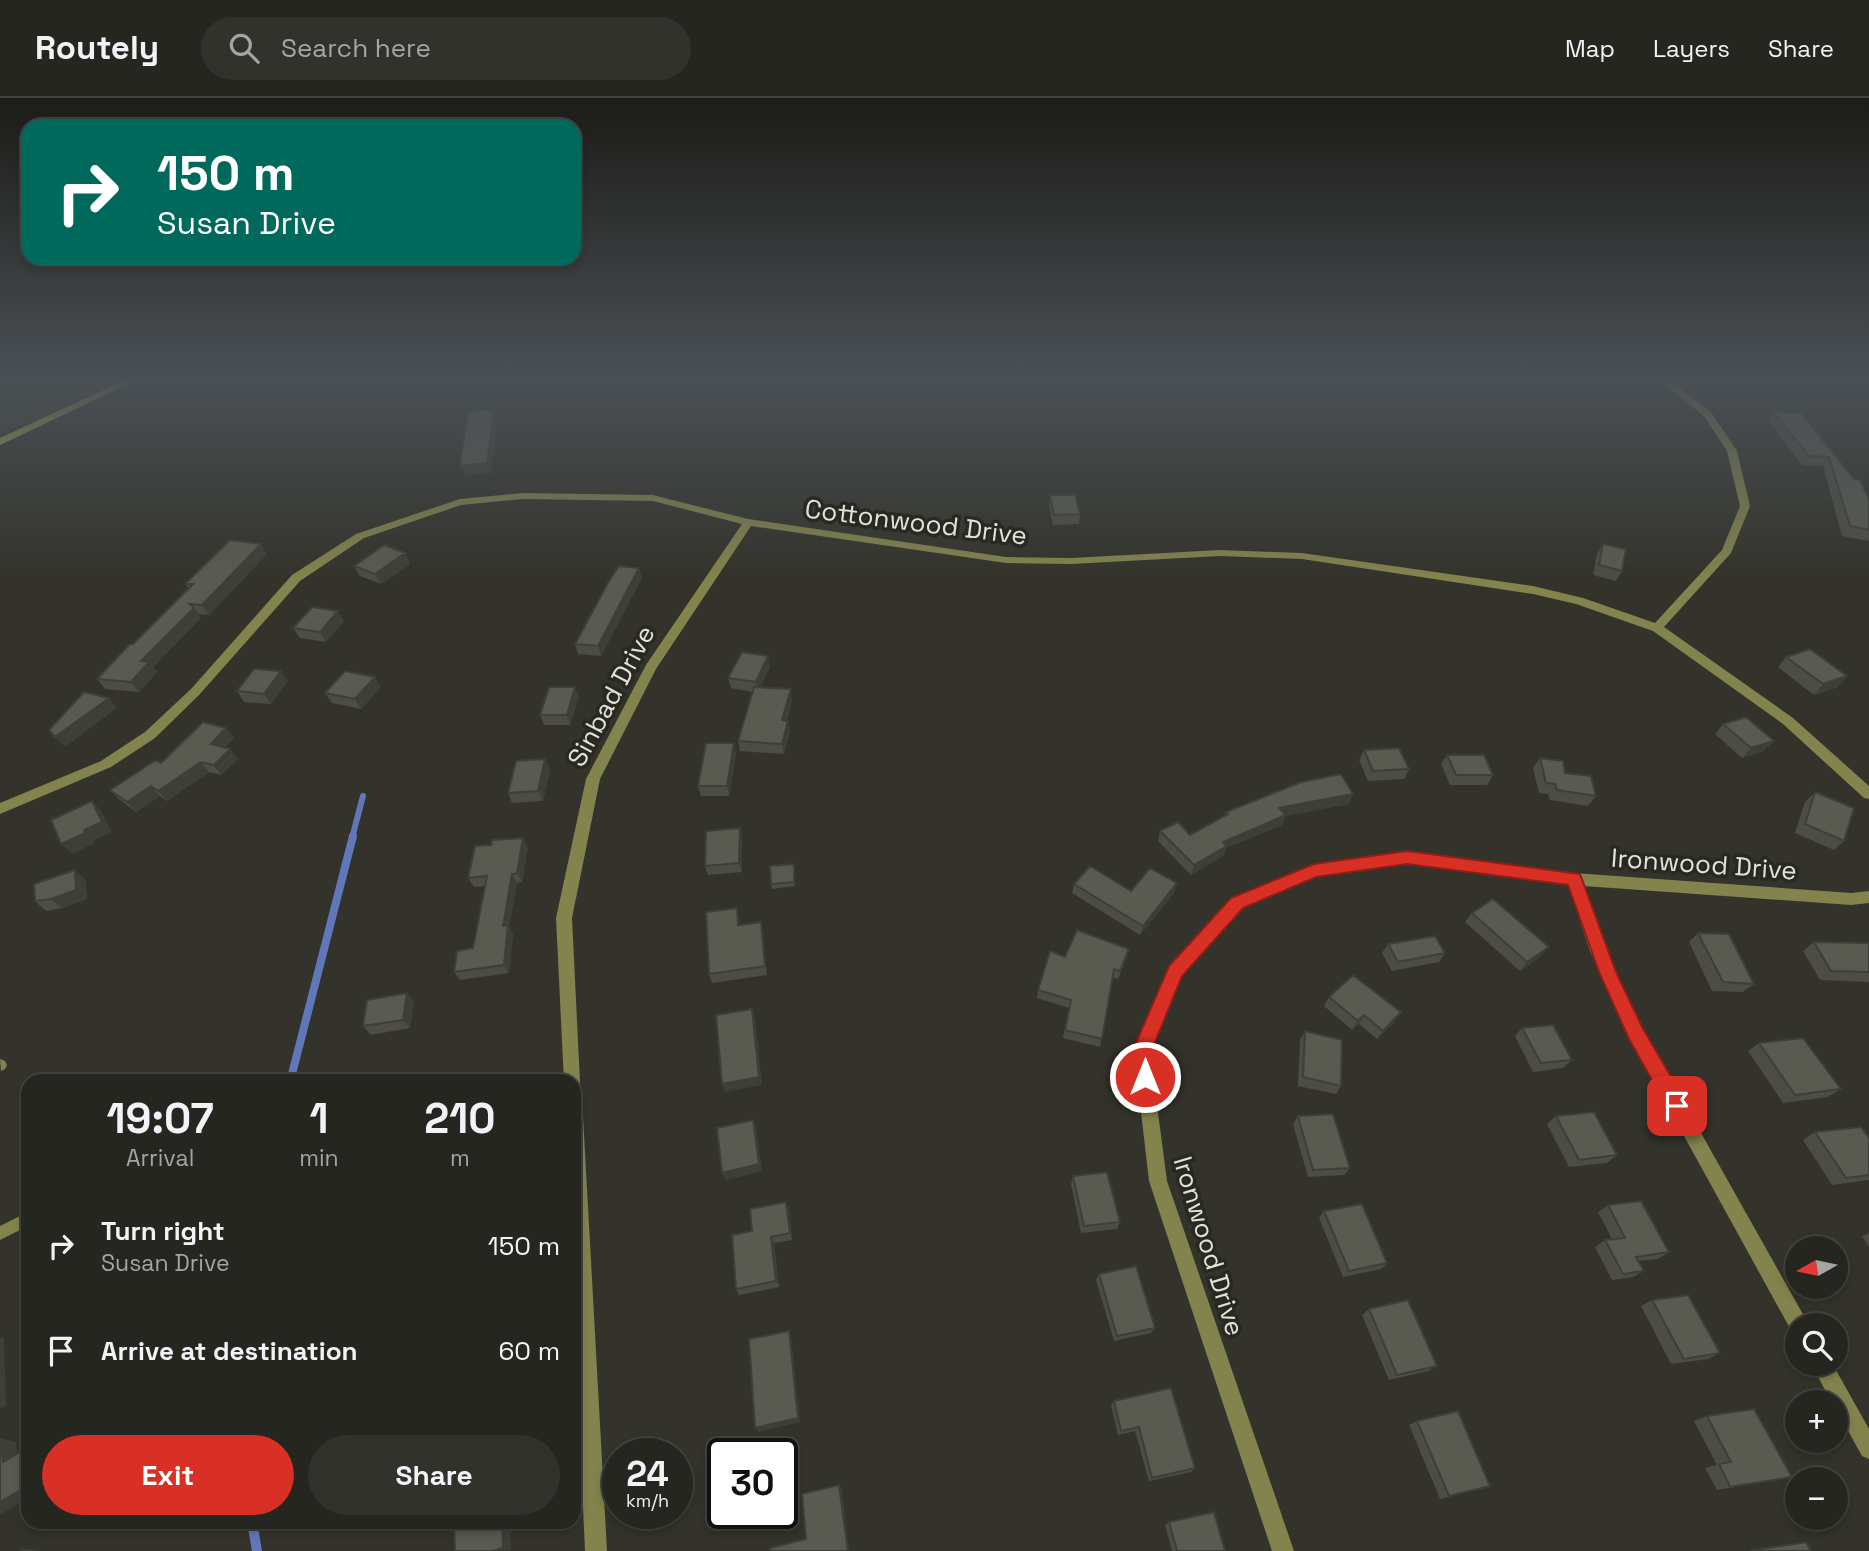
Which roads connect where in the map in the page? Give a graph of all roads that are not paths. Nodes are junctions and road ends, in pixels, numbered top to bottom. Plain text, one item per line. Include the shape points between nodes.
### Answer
1 (1728, 445) edge
2 (748, 523) junction
3 (1657, 628) junction
4 (1869, 794) edge
5 (0, 809) edge
6 (1574, 879) junction
7 (1869, 897) edge
8 (572, 1074) edge
9 (21, 1222) edge
10 (0, 1233) edge
11 (581, 1254) edge
12 (1793, 1313) edge
13 (1828, 1376) edge
14 (1869, 1449) edge
15 (596, 1551) edge
16 (1283, 1551) edge

1 - 3 street via 1745,506 1727,551
2 - 3 street, Cottonwood Drive via 1006,560 1220,553 1303,556 1533,590
2 - 5 street, Cottonwood Drive via 653,498 523,496 460,502 360,536 296,578 195,692 150,735 106,764
2 - 8 street, Sinbad Drive via 650,668 593,779 564,918
3 - 4 street, Cottonwood Drive via 1788,721
6 - 7 street, Ironwood Drive via 1851,900
6 - 12 street via 1598,951 1636,1033
6 - 16 street, Ironwood Drive via 1407,858 1314,871 1237,903 1175,971 1142,1052 1158,1181
9 - 10 lane
11 - 15 street
13 - 14 street

